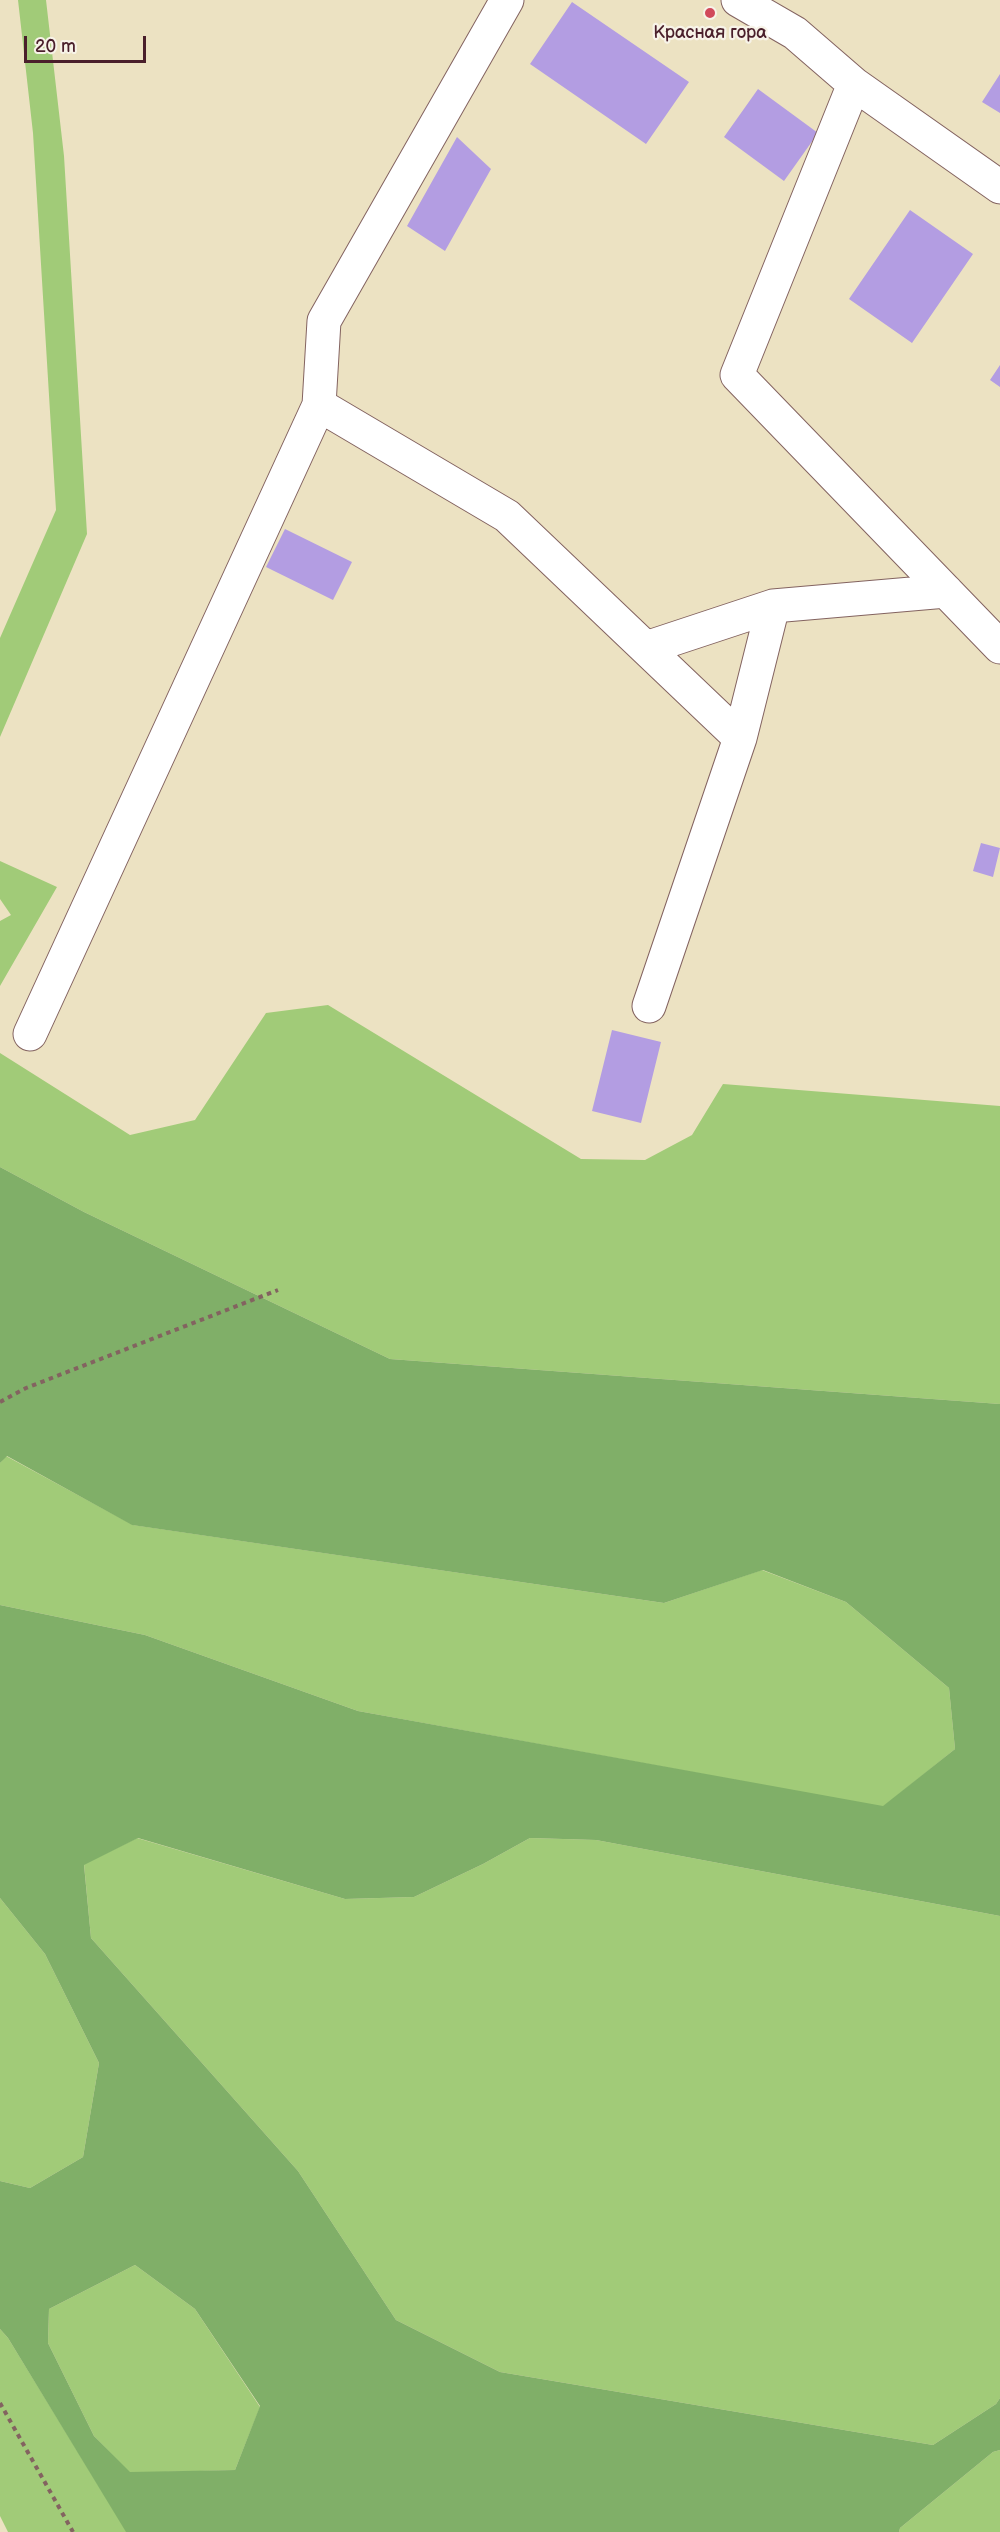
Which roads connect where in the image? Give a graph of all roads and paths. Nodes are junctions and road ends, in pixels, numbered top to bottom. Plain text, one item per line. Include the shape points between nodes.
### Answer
1 (507, 0) edge
2 (738, 0) edge
3 (854, 84) junction
4 (1000, 187) edge
5 (319, 405) junction
6 (946, 591) junction
7 (773, 606) junction
8 (1000, 647) edge
9 (646, 648) junction
10 (740, 738) junction
11 (649, 1006) dead end
12 (30, 1034) dead end
13 (278, 1290) dead end
14 (0, 1402) edge
15 (0, 2403) edge
16 (73, 2532) edge

1 - 5 street via 324,321
2 - 3 street via 795,33
3 - 4 street
3 - 6 street via 737,375
5 - 9 street via 507,516
5 - 12 street
6 - 7 street
6 - 8 street
7 - 9 street
7 - 10 street
9 - 10 street
10 - 11 street
13 - 14 path via 26,1388
15 - 16 path

